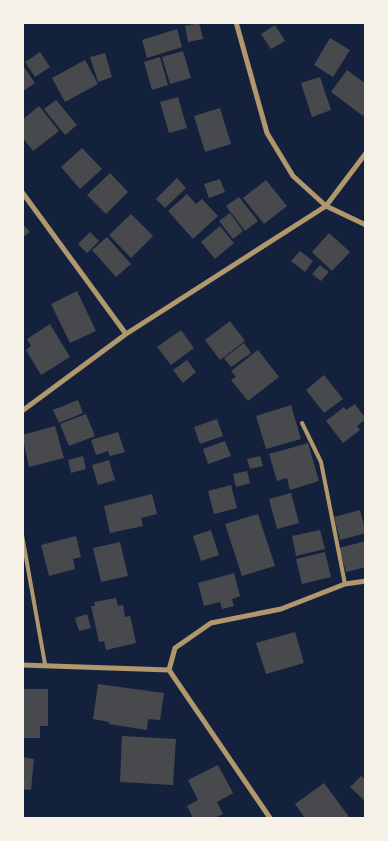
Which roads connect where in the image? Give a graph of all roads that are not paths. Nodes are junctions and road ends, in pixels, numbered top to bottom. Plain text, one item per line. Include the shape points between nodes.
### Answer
1 (236, 22) edge
2 (366, 153) edge
3 (22, 192) edge
4 (326, 206) junction
5 (366, 225) edge
6 (126, 334) junction
7 (22, 411) edge
8 (302, 423) dead end
9 (22, 535) edge
10 (366, 581) edge
11 (345, 584) junction
12 (45, 664) junction
13 (22, 665) edge
14 (169, 670) junction
15 (270, 818) edge

1 - 4 street via 267,133 293,176
2 - 4 street
3 - 6 street
4 - 5 street
4 - 6 street
6 - 7 street
8 - 11 lane via 321,462
9 - 12 lane
10 - 11 street
11 - 14 street via 281,609 211,623 175,648
12 - 13 street
12 - 14 street
14 - 15 street

